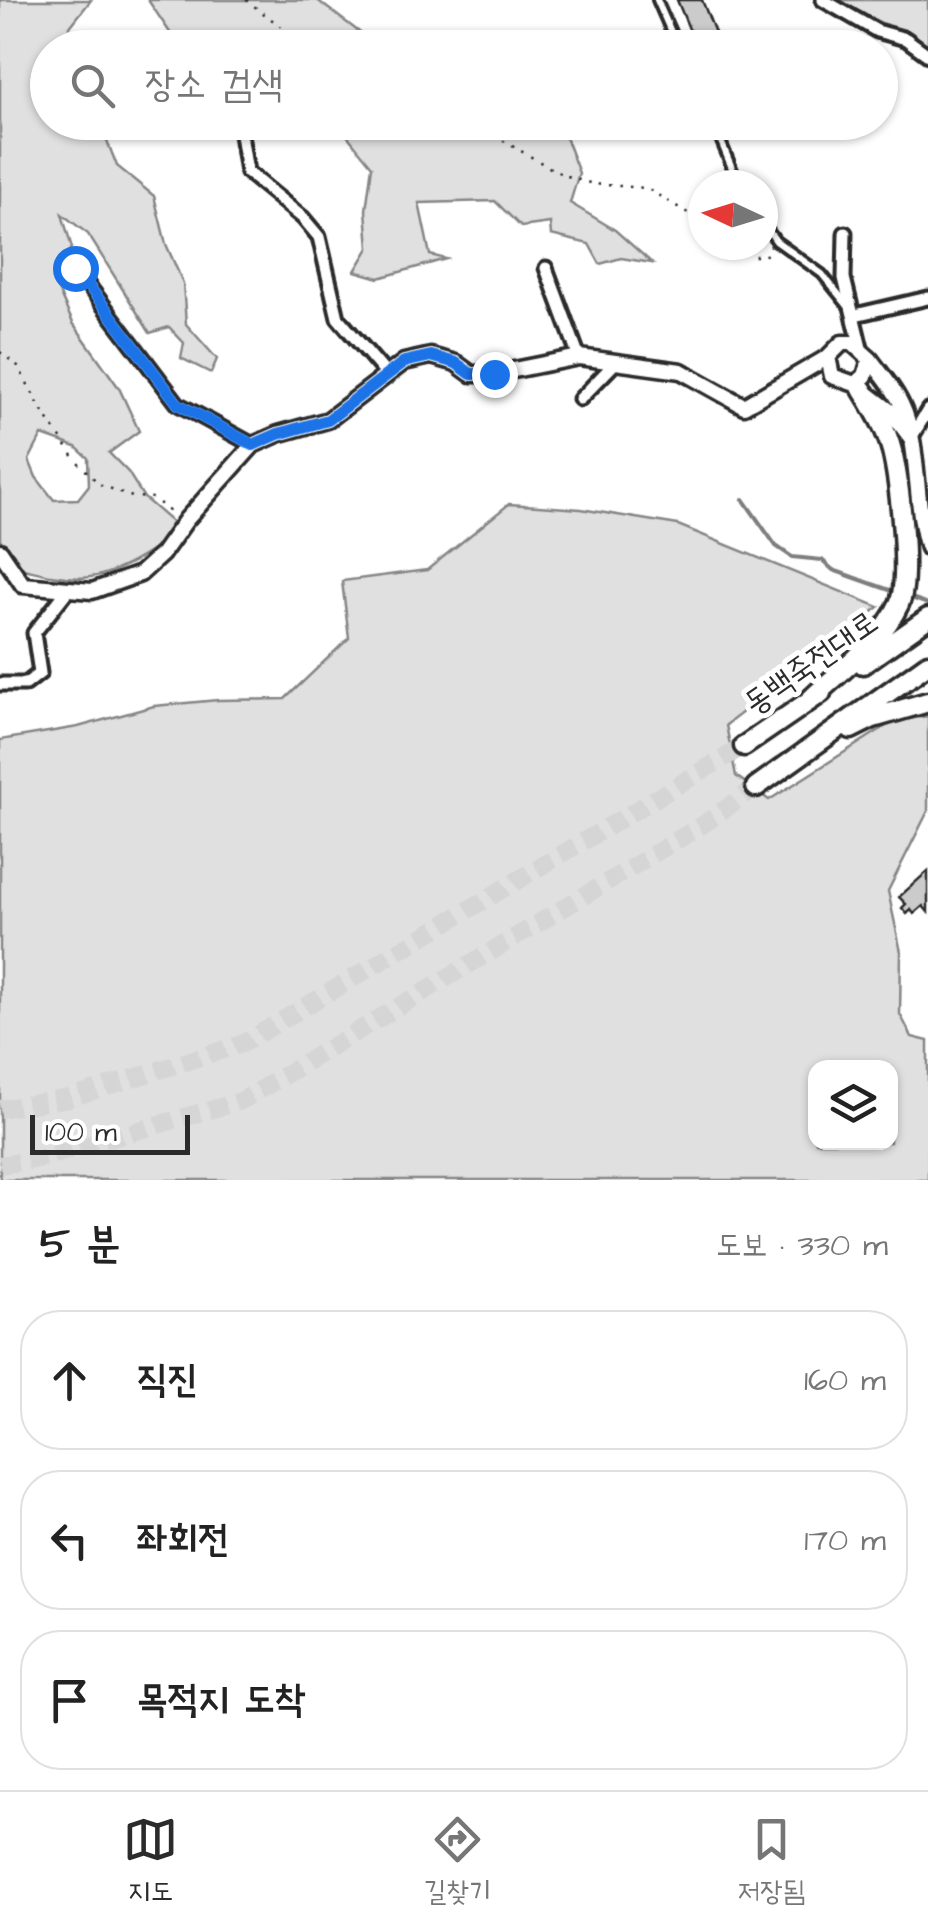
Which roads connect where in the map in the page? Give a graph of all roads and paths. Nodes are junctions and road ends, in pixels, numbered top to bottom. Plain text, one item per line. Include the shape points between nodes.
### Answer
1 (246, 0) edge
2 (657, 0) edge
3 (823, 0) edge
4 (285, 30) edge
5 (670, 30) edge
6 (877, 30) edge
7 (898, 37) edge
8 (928, 55) edge
9 (243, 140) edge
10 (502, 140) edge
11 (720, 140) edge
12 (733, 170) edge
13 (688, 213) edge
14 (845, 232) dead end
15 (778, 241) edge
16 (75, 268) dead end
17 (546, 268) dead end
18 (928, 298) edge
19 (855, 315) junction
20 (0, 352) edge
21 (866, 354) junction
22 (828, 357) junction
23 (579, 358) junction
24 (616, 362) junction
25 (386, 374) junction
26 (858, 387) junction
27 (580, 399) dead end
28 (928, 410) edge
29 (911, 438) junction
30 (253, 445) junction
31 (184, 523) junction
32 (928, 548) edge
33 (0, 551) edge
34 (7, 571) edge
35 (68, 590) junction
36 (928, 618) edge
37 (921, 669) edge
38 (0, 684) edge
39 (812, 700) junction
40 (928, 702) edge
41 (744, 746) tunnel mouth
42 (806, 750) junction
43 (756, 787) tunnel mouth

1 - 4 path
2 - 5 lane
3 - 6 street
7 - 8 street
9 - 25 street via 247,172 319,238 338,318
10 - 13 path via 561,174 646,188
11 - 12 lane
14 - 19 street via 844,278
15 - 19 lane via 822,274
16 - 30 street via 178,404
17 - 23 street
18 - 19 street
19 - 21 street
20 - 31 path via 18,366 76,460 99,484 153,498
21 - 22 street via 842,343
21 - 26 street via 866,376
21 - 29 street via 904,407
22 - 24 street via 744,406 681,371
22 - 26 street via 832,376
23 - 24 street
23 - 25 street via 471,374 431,356
24 - 27 street
25 - 30 street via 328,420
26 - 29 street
26 - 39 main road via 892,451 905,578 899,604 866,650
28 - 29 street
29 - 32 street
30 - 31 street
31 - 35 street via 140,574 92,591
33 - 34 street
34 - 35 street via 23,584
35 - 38 street via 34,633 40,672 26,684
36 - 39 main road, 동백죽전대로
37 - 42 main road, 동백죽전대로
39 - 41 main road, 동백죽전대로
40 - 42 main road via 873,718
42 - 43 main road, 동백죽전대로

